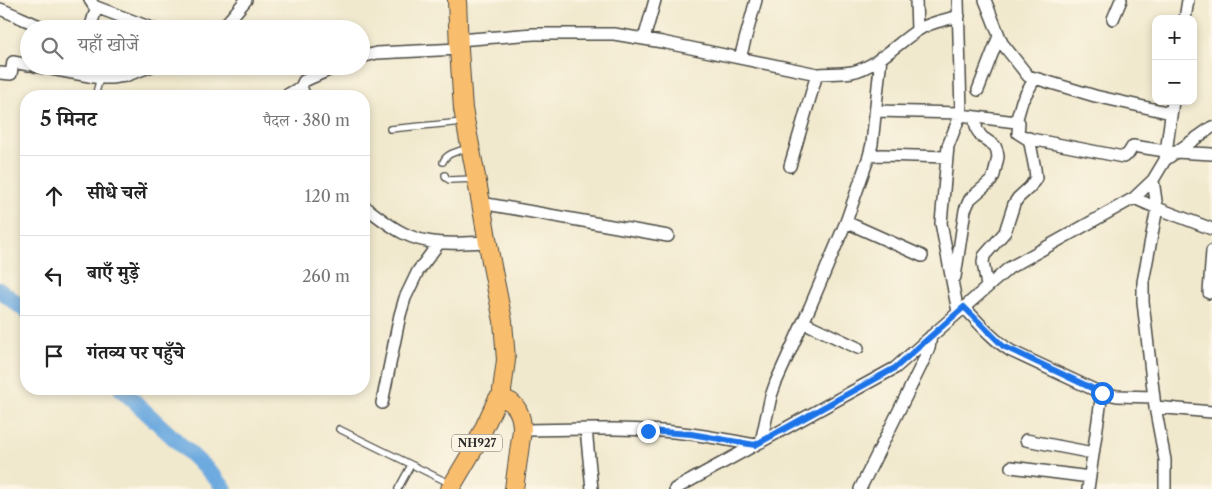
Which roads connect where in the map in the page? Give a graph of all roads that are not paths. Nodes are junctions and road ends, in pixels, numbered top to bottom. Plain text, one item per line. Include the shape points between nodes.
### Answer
1 (457, 0) edge
2 (655, 0) edge
3 (756, 0) edge
4 (916, 0) edge
5 (958, 0) edge
6 (984, 0) edge
7 (1121, 0) edge
8 (1188, 0) edge
9 (240, 2) edge
10 (93, 4) edge
11 (0, 9) edge
12 (1186, 15) edge
13 (959, 16) junction
14 (1114, 19) dead end
15 (24, 20) edge
16 (93, 20) edge
17 (132, 20) edge
18 (229, 20) edge
19 (917, 30) junction
20 (998, 36) junction
21 (644, 39) junction
22 (459, 44) junction
23 (370, 55) edge
24 (881, 57) junction
25 (740, 58) junction
26 (20, 63) edge
27 (0, 73) edge
28 (817, 74) junction
29 (91, 75) edge
30 (128, 75) edge
31 (318, 75) edge
32 (100, 78) junction
33 (1036, 78) junction
34 (96, 90) edge
35 (303, 90) edge
36 (978, 90) dead end
37 (1172, 105) edge
38 (876, 111) junction
39 (1171, 113) junction
40 (961, 114) junction
41 (974, 117) junction
42 (466, 122) junction
43 (1016, 122) junction
44 (1212, 127) edge
45 (390, 129) dead end
46 (1029, 138) junction
47 (470, 148) junction
48 (1169, 154) junction
49 (1212, 154) edge
50 (870, 156) junction
51 (947, 157) junction
52 (443, 162) dead end
53 (790, 166) dead end
54 (445, 175) dead end
55 (476, 179) junction
56 (1153, 180) junction
57 (1134, 198) junction
58 (481, 203) junction
59 (1157, 208) junction
60 (370, 210) edge
61 (846, 222) junction
62 (1212, 229) edge
63 (668, 236) dead end
64 (488, 242) junction
65 (439, 243) junction
66 (1212, 251) edge
67 (922, 256) dead end
68 (954, 286) junction
69 (987, 286) junction
70 (1209, 293) dead end
71 (961, 309) junction
72 (803, 322) junction
73 (931, 336) junction
74 (858, 348) dead end
75 (1102, 393) junction
76 (501, 398) junction
77 (1154, 402) junction
78 (382, 403) dead end
79 (1212, 412) edge
80 (586, 428) junction
81 (339, 429) dead end
82 (522, 430) junction
83 (1026, 440) dead end
84 (758, 443) junction
85 (1094, 453) junction
86 (411, 465) junction
87 (1011, 467) dead end
88 (1089, 483) edge
89 (451, 487) edge
90 (398, 489) edge
91 (514, 489) edge
92 (592, 489) edge
93 (675, 489) edge
94 (860, 489) edge
95 (1165, 489) edge

1 - 22 main road
2 - 21 street
3 - 25 street
4 - 19 street
5 - 13 street
6 - 20 street
7 - 14 street
8 - 12 street
9 - 18 street
10 - 16 street via 96,12
10 - 17 street
11 - 15 street
13 - 19 street
13 - 40 street
19 - 24 street
20 - 33 street via 1028,76
20 - 36 street
21 - 22 street via 614,34 534,34
21 - 25 street
22 - 23 street
22 - 42 main road
24 - 28 street via 852,72
24 - 38 street
25 - 28 street
26 - 27 street via 13,62 12,74
28 - 53 street
29 - 32 street
30 - 32 street
31 - 35 street via 304,81
32 - 34 lane
33 - 39 street via 1095,96
33 - 43 street via 1022,101
37 - 39 street
38 - 40 street
38 - 50 street
39 - 48 street
40 - 41 street
40 - 51 street
41 - 43 street
41 - 68 street via 977,130 995,146 998,157 991,181 970,199 965,210
42 - 45 lane
42 - 47 main road
43 - 46 street via 1019,123 1018,133
44 - 48 street
46 - 48 street via 1123,157 1133,146
46 - 69 street via 1036,178 1014,204 1005,232 984,256
47 - 52 lane via 447,156
47 - 55 main road
48 - 49 street
48 - 56 street
50 - 51 street
50 - 61 street
51 - 68 street via 941,223
54 - 55 lane via 449,180
55 - 58 main road
56 - 57 street
56 - 59 street
57 - 59 street
57 - 69 street via 1009,268
58 - 63 street
58 - 64 main road
59 - 62 street
59 - 77 street via 1143,282
60 - 65 street via 405,234
61 - 67 street
61 - 72 street
64 - 65 street
64 - 76 main road via 503,321 506,360
65 - 78 street via 418,271 405,298
66 - 70 street
68 - 71 street
69 - 71 street
71 - 73 street
71 - 75 street via 1003,346
72 - 74 street
72 - 84 street via 776,382
73 - 84 street via 895,368
73 - 94 street via 924,360
75 - 77 street
75 - 85 street
76 - 82 main road, NH927 via 510,400 517,409
76 - 89 main road, NH927 via 497,400
77 - 79 street
77 - 95 street via 1165,460
80 - 82 street
80 - 84 street via 691,434
80 - 92 street
81 - 86 lane
82 - 91 main road, NH927
83 - 85 street
84 - 93 street
85 - 88 street
86 - 89 lane
86 - 90 lane
87 - 88 street

